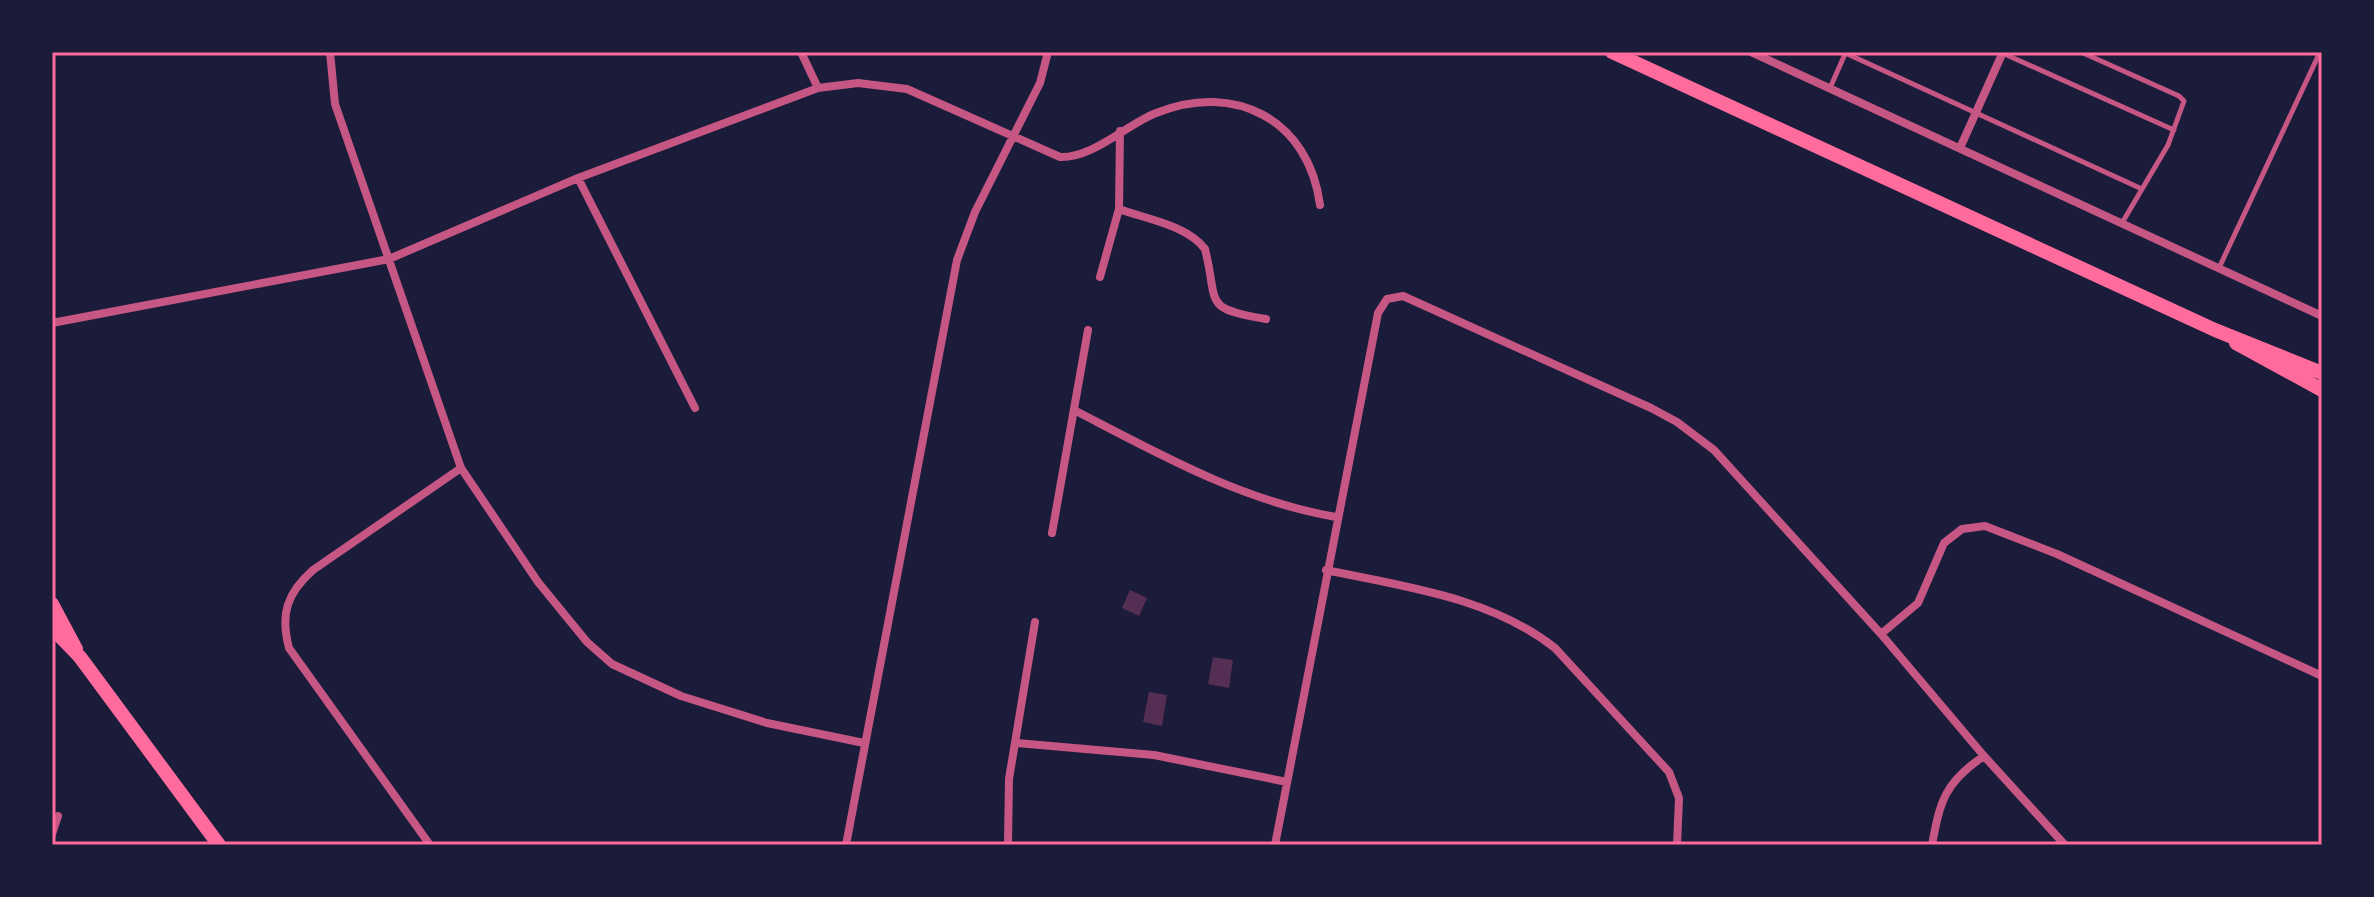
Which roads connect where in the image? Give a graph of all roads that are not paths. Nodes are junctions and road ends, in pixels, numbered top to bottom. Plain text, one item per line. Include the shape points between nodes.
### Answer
1 (330, 52) edge
2 (801, 52) edge
3 (1048, 52) edge
4 (1612, 52) edge
5 (1751, 52) edge
6 (2002, 52) edge
7 (2081, 52) edge
8 (2320, 52) edge
9 (1844, 53) edge
10 (818, 88) junction
11 (1830, 88) junction
12 (1976, 113) junction
13 (2174, 130) junction
14 (1120, 131) junction
15 (1011, 136) junction
16 (1960, 148) junction
17 (578, 178) junction
18 (2142, 189) junction
19 (1320, 205) dead end
20 (1119, 209) junction
21 (2122, 223) junction
22 (389, 259) junction
23 (2219, 268) junction
24 (1100, 277) dead end
25 (2322, 316) edge
26 (1266, 319) dead end
27 (52, 323) edge
28 (1088, 330) dead end
29 (2215, 330) junction
30 (2322, 373) edge
31 (2322, 390) edge
32 (695, 408) dead end
33 (1074, 410) junction
34 (461, 468) junction
35 (1336, 517) junction
36 (1052, 533) dead end
37 (1326, 570) junction
38 (52, 604) edge
39 (1035, 622) dead end
40 (52, 628) edge
41 (1881, 634) junction
42 (80, 657) junction
43 (2322, 676) edge
44 (864, 743) junction
45 (1017, 743) junction
46 (1984, 756) junction
47 (1287, 782) junction
48 (58, 816) dead end
49 (52, 834) edge
50 (1008, 843) dead end
51 (219, 845) edge
52 (430, 845) edge
53 (846, 845) edge
54 (1275, 845) edge
55 (1677, 845) edge
56 (1932, 845) edge
57 (2065, 845) edge

1 - 22 street via 335,104
2 - 10 street
3 - 15 street via 1040,83
4 - 29 main road
5 - 11 street
6 - 12 street
6 - 13 lane
7 - 13 lane via 2179,96 2184,105
8 - 23 lane
9 - 11 lane
9 - 12 lane
10 - 15 street via 858,83 907,89
10 - 17 street
11 - 16 street
12 - 16 street
12 - 18 lane
13 - 18 lane
14 - 15 street via 1067,157
14 - 19 street via 1156,113 1192,104 1257,110 1280,123 1305,153
14 - 20 street
15 - 44 street via 957,260
16 - 21 street
17 - 22 street
17 - 32 street
18 - 21 lane
20 - 24 street
20 - 26 street via 1182,231 1200,243 1216,303 1227,312
21 - 23 street
22 - 27 street
22 - 34 street
23 - 25 street
28 - 33 street
29 - 30 main road
29 - 31 main road
33 - 35 street via 1239,490 1276,505
33 - 36 street
34 - 44 street via 538,582 612,664 681,696 767,723
34 - 52 street via 313,570 292,591 285,616 289,648
35 - 37 street
35 - 41 street via 1380,307 1393,296 1415,300 1685,427 1714,450
37 - 47 street
37 - 55 street via 1457,598 1555,648 1669,772 1679,798
38 - 42 main road
39 - 45 street
40 - 42 main road
41 - 43 street via 1918,603 1944,543 1962,529 1985,526
41 - 46 street
42 - 51 main road
44 - 53 street
45 - 47 street via 1154,755
45 - 50 street via 1007,797
46 - 56 street via 1958,775 1943,796
46 - 57 street
47 - 54 street
48 - 49 street

